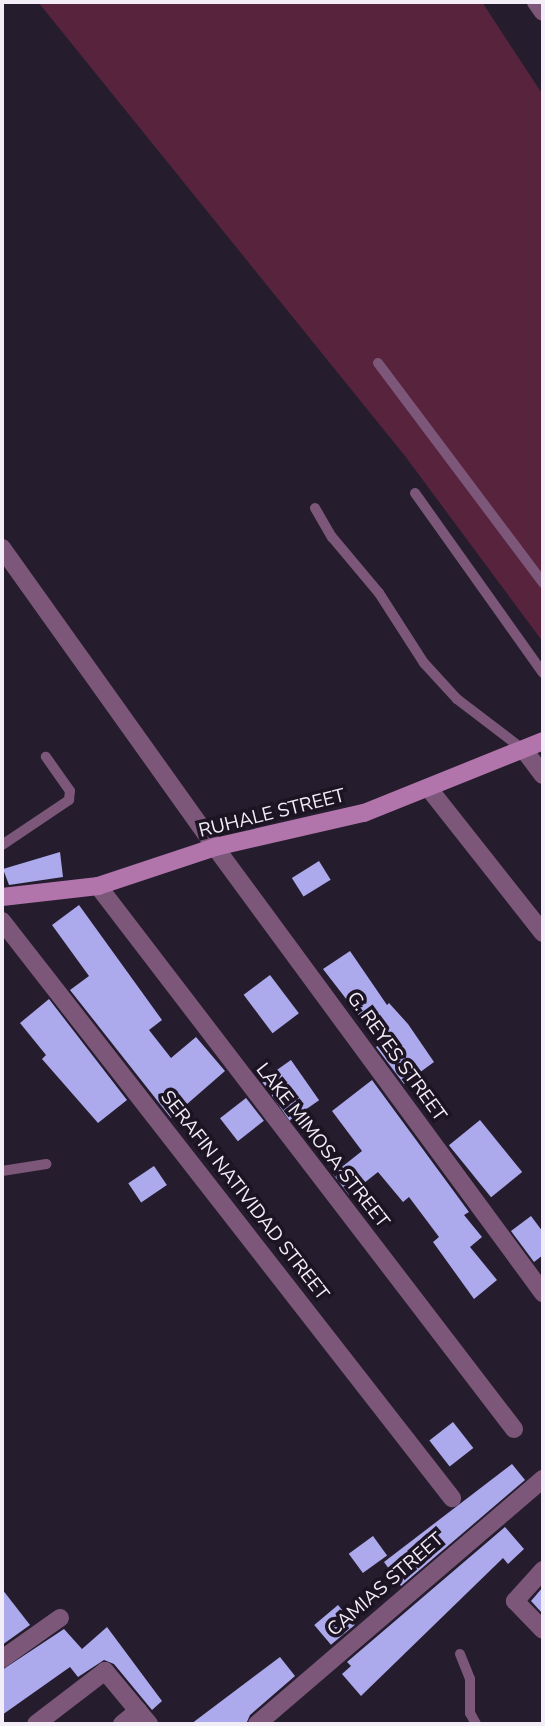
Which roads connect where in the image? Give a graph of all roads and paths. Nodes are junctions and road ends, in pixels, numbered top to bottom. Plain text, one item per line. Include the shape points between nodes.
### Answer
1 (536, 2) edge
2 (543, 12) edge
3 (378, 363) dead end
4 (415, 493) dead end
5 (315, 508) dead end
6 (2, 548) edge
7 (543, 583) edge
8 (543, 673) edge
9 (543, 741) edge
10 (524, 750) junction
11 (46, 757) dead end
12 (543, 775) edge
13 (430, 790) junction
14 (2, 845) edge
15 (215, 847) junction
16 (98, 886) junction
17 (2, 897) edge
18 (2, 920) edge
19 (543, 933) edge
20 (46, 1164) dead end
21 (2, 1171) edge
22 (543, 1293) edge
23 (514, 1429) dead end
24 (543, 1479) edge
25 (452, 1498) dead end
26 (543, 1570) edge
27 (60, 1618) dead end
28 (543, 1630) edge
29 (460, 1654) dead end
30 (2, 1659) edge
31 (144, 1718) edge
32 (36, 1724) edge
33 (122, 1724) edge
34 (257, 1724) edge
35 (477, 1724) edge

1 - 2 street
3 - 7 lane
4 - 8 lane
5 - 10 lane via 424,663 457,699
6 - 15 street, G. REYES STREET
9 - 10 street, RUHALE STREET
10 - 12 street
10 - 13 street, RUHALE STREET
11 - 14 lane via 70,791 69,800
13 - 15 street, RUHALE STREET via 364,813
13 - 19 street
15 - 16 street, RUHALE STREET
15 - 22 street, G. REYES STREET
16 - 17 street, RUHALE STREET
16 - 23 street, LAKE MIMOSA STREET
18 - 25 street, SERAFIN NATIVIDAD STREET
20 - 21 lane
24 - 34 street, CAMIAS STREET
26 - 28 street via 515,1601
27 - 30 street
29 - 35 lane via 470,1679 470,1713
31 - 32 street via 105,1671
31 - 33 street

